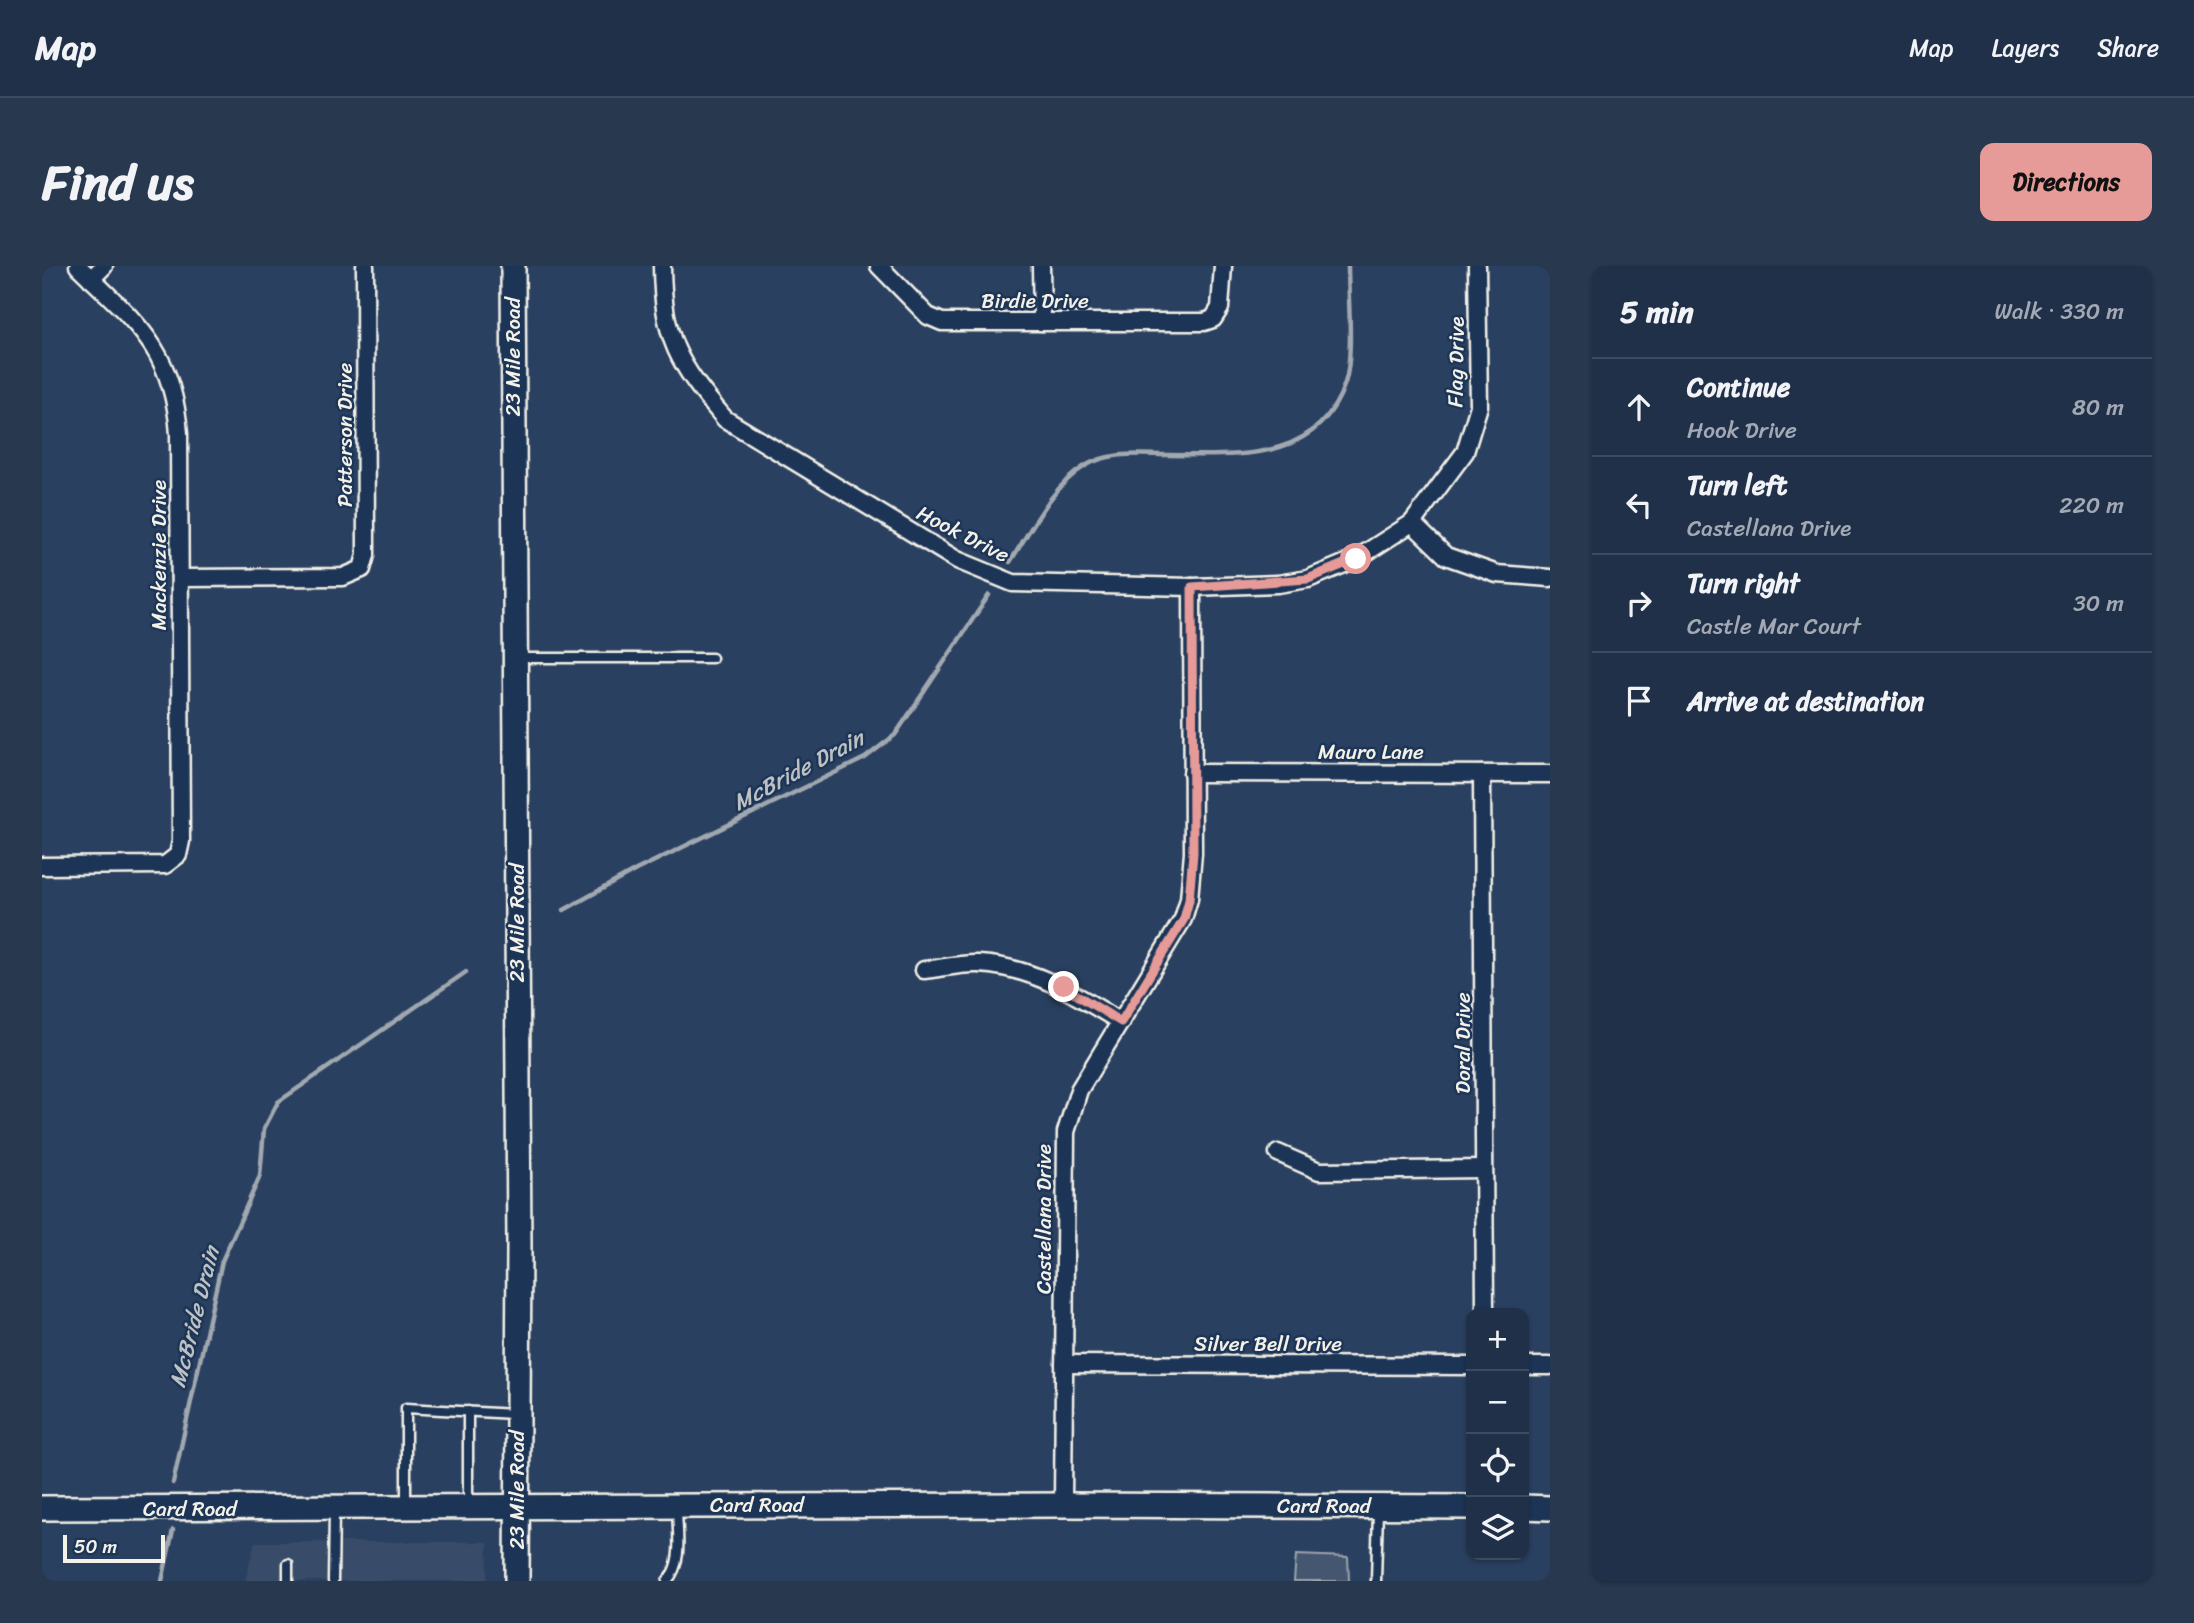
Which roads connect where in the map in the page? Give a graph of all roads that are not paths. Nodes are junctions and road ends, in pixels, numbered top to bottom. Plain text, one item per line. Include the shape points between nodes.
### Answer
1 (78, 266) edge
2 (104, 266) edge
3 (365, 266) edge
4 (513, 266) edge
5 (663, 266) edge
6 (879, 266) edge
7 (1041, 266) edge
8 (1223, 266) edge
9 (1477, 266) edge
10 (91, 279) junction
11 (1042, 322) junction
12 (1412, 523) junction
13 (180, 578) junction
14 (1550, 578) edge
15 (1192, 587) junction
16 (515, 658) junction
17 (712, 658) dead end
18 (1192, 773) junction
19 (1482, 774) junction
20 (1550, 774) edge
21 (42, 866) edge
22 (924, 970) dead end
23 (1121, 1022) junction
24 (1278, 1153) dead end
25 (1484, 1170) junction
26 (1485, 1308) edge
27 (1064, 1364) junction
28 (1466, 1366) edge
29 (1529, 1366) edge
30 (1550, 1366) edge
31 (468, 1411) junction
32 (517, 1414) junction
33 (517, 1505) junction
34 (677, 1505) junction
35 (1063, 1505) junction
36 (468, 1506) junction
37 (406, 1507) junction
38 (1378, 1507) junction
39 (1466, 1507) edge
40 (1529, 1507) edge
41 (42, 1508) edge
42 (334, 1508) junction
43 (1550, 1508) edge
44 (288, 1564) dead end
45 (288, 1581) edge
46 (333, 1581) edge
47 (517, 1581) edge
48 (667, 1581) edge
49 (1376, 1581) edge

1 - 10 street, Mackenzie Drive
2 - 10 street
3 - 13 street, Patterson Drive via 366,555 357,573
4 - 16 street, 23 Mile Road
5 - 15 street, Hook Drive via 663,309 672,346 724,419 957,560 1013,583
6 - 11 street, Birdie Drive via 928,316 942,322
7 - 11 street
8 - 11 street, Birdie Drive via 1220,308 1213,319
9 - 12 street, Flag Drive via 1479,406 1465,452
10 - 13 street, Mackenzie Drive via 145,333 170,378 179,434
12 - 14 street via 1446,556 1497,574
12 - 15 street, Hook Drive via 1356,559 1308,579
13 - 21 street, Mackenzie Drive via 181,841 175,859 157,866
15 - 18 street, Castellana Drive
16 - 17 lane
16 - 32 street, 23 Mile Road
18 - 19 street, Mauro Lane
18 - 23 street, Castellana Drive via 1193,853 1184,919
19 - 20 street, Mauro Lane
19 - 25 street, Doral Drive
22 - 23 street via 979,964 1035,976 1064,987
23 - 27 street, Castellana Drive via 1079,1090 1066,1132
24 - 25 street via 1320,1171
25 - 26 street, Doral Drive
27 - 28 street, Silver Bell Drive
27 - 35 street, Castellana Drive
29 - 30 street
31 - 32 lane
31 - 36 lane
31 - 37 lane via 406,1408
32 - 33 street, 23 Mile Road
33 - 34 street, Card Road
33 - 36 street, Card Road
33 - 47 street, 23 Mile Road
34 - 35 street, Card Road
34 - 48 lane via 677,1558 675,1572
35 - 38 street, Card Road
36 - 37 street, Card Road
37 - 42 street, Card Road
38 - 39 street, Card Road
38 - 49 lane
40 - 43 street
41 - 42 street, Card Road
42 - 46 lane
44 - 45 lane

